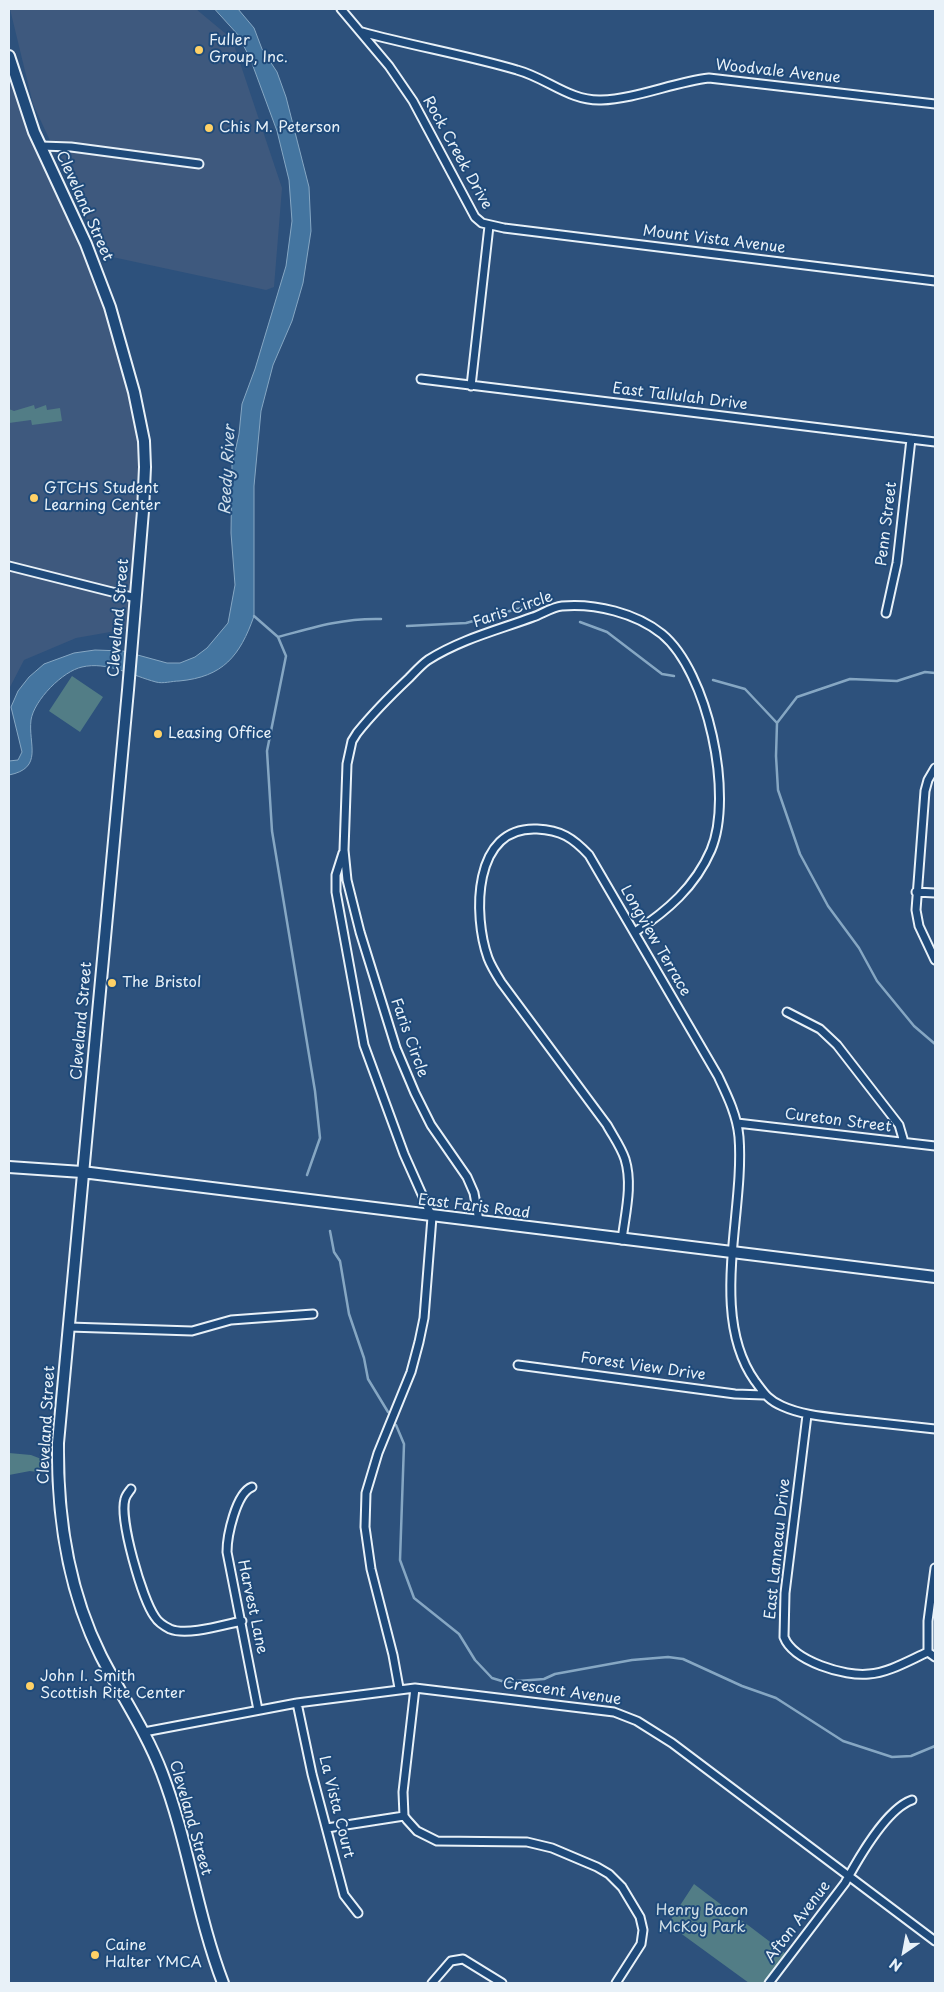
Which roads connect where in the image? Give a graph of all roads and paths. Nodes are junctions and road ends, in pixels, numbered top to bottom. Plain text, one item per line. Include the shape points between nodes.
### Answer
1 (341, 9) edge
2 (362, 32) junction
3 (9, 56) edge
4 (935, 104) edge
5 (41, 146) junction
6 (199, 164) dead end
7 (489, 226) junction
8 (935, 281) edge
9 (421, 379) dead end
10 (471, 386) junction
11 (911, 439) junction
12 (935, 442) edge
13 (9, 566) edge
14 (136, 598) junction
15 (886, 612) dead end
16 (935, 768) edge
17 (344, 850) junction
18 (916, 892) junction
19 (935, 894) edge
20 (635, 932) junction
21 (935, 960) edge
22 (787, 1012) dead end
23 (737, 1123) junction
24 (904, 1142) junction
25 (935, 1146) edge
26 (9, 1167) edge
27 (82, 1172) junction
28 (432, 1217) junction
29 (479, 1221) junction
30 (622, 1240) junction
31 (731, 1253) junction
32 (935, 1277) edge
33 (313, 1314) dead end
34 (69, 1327) junction
35 (518, 1365) dead end
36 (764, 1395) junction
37 (807, 1415) junction
38 (935, 1429) edge
39 (252, 1487) dead end
40 (131, 1489) dead end
41 (935, 1568) edge
42 (242, 1621) junction
43 (928, 1652) junction
44 (935, 1656) edge
45 (398, 1688) junction
46 (414, 1688) junction
47 (297, 1703) junction
48 (258, 1710) junction
49 (144, 1732) junction
50 (912, 1800) dead end
51 (404, 1816) junction
52 (327, 1828) junction
53 (848, 1877) junction
54 (358, 1914) dead end
55 (935, 1941) edge
56 (223, 1983) edge
57 (432, 1983) edge
58 (502, 1983) edge
59 (616, 1983) edge
60 (769, 1983) edge

1 - 2 street, Rock Creek Drive
2 - 4 street, Woodvale Avenue via 519,70 570,96 587,100 617,98 709,78
2 - 7 street, Rock Creek Drive via 413,101 475,217
3 - 5 street, Cleveland Street
5 - 6 street
5 - 14 street, Cleveland Street via 99,275 134,392 145,467
7 - 8 street, Mount Vista Avenue
7 - 10 street, Rock Creek Drive
9 - 10 street, East Tallulah Drive
10 - 11 street, East Tallulah Drive
11 - 12 street, East Tallulah Drive
11 - 15 street, Penn Street via 897,563
13 - 14 street
14 - 27 street, Cleveland Street
16 - 18 street via 925,791
17 - 20 street, Faris Circle via 347,764 352,741 365,723 427,661 462,642 561,606 590,607 626,615 662,635 689,672 709,722 720,793 714,843 700,872 673,905
17 - 28 street, Faris Circle via 338,863 336,892 364,1045 404,1154
17 - 29 street, Faris Circle via 347,880 360,932 396,1048 422,1107 467,1177 474,1192
18 - 19 street
18 - 21 street via 919,926
20 - 23 street, Longview Terrace via 718,1076
20 - 30 street, Longview Terrace via 589,855 565,833 530,828 517,832 499,843 487,860 480,890 480,918 488,959 501,982 607,1125 620,1148 628,1172
22 - 24 street via 820,1029 837,1045 899,1125
23 - 24 street, Cureton Street
23 - 31 street, Longview Terrace via 739,1171
24 - 25 street, Cureton Street
26 - 27 street, East Faris Road
27 - 28 street, East Faris Road
27 - 34 street, Cleveland Street
28 - 29 street, East Faris Road
28 - 45 street via 419,1342 366,1493 365,1527
29 - 30 street, East Faris Road
30 - 31 street, East Faris Road
31 - 32 street, East Faris Road
31 - 36 street, Longview Terrace via 737,1347
33 - 34 street via 231,1320 180,1332
34 - 49 street, Cleveland Street via 58,1443 62,1527 82,1611 100,1654
35 - 36 street, Forest View Drive via 735,1394
36 - 37 street
37 - 38 street
37 - 43 street, East Lanneau Drive via 785,1593 786,1643 816,1663 837,1671 859,1674 879,1673
39 - 42 street, Harvest Lane via 246,1489 239,1500 227,1544
40 - 42 street via 124,1509 134,1560 149,1607 158,1622 171,1629 189,1631
41 - 43 street via 928,1621
42 - 48 street, Harvest Lane
43 - 44 street
45 - 46 street, Crescent Avenue
45 - 47 street, Crescent Avenue
46 - 51 street
46 - 53 street, Crescent Avenue via 583,1707 625,1715 672,1743
47 - 48 street, Crescent Avenue
47 - 52 street, La Vista Court
48 - 49 street, Crescent Avenue
49 - 56 street, Cleveland Street via 169,1792
50 - 53 street, Afton Avenue via 896,1809
51 - 52 street
51 - 59 street via 417,1831 437,1841 527,1842 542,1845 609,1874 622,1887 640,1917 643,1930 641,1944
52 - 54 street, La Vista Court via 344,1895
53 - 55 street, Crescent Avenue
53 - 60 street, Afton Avenue
57 - 58 street via 451,1961 464,1960

